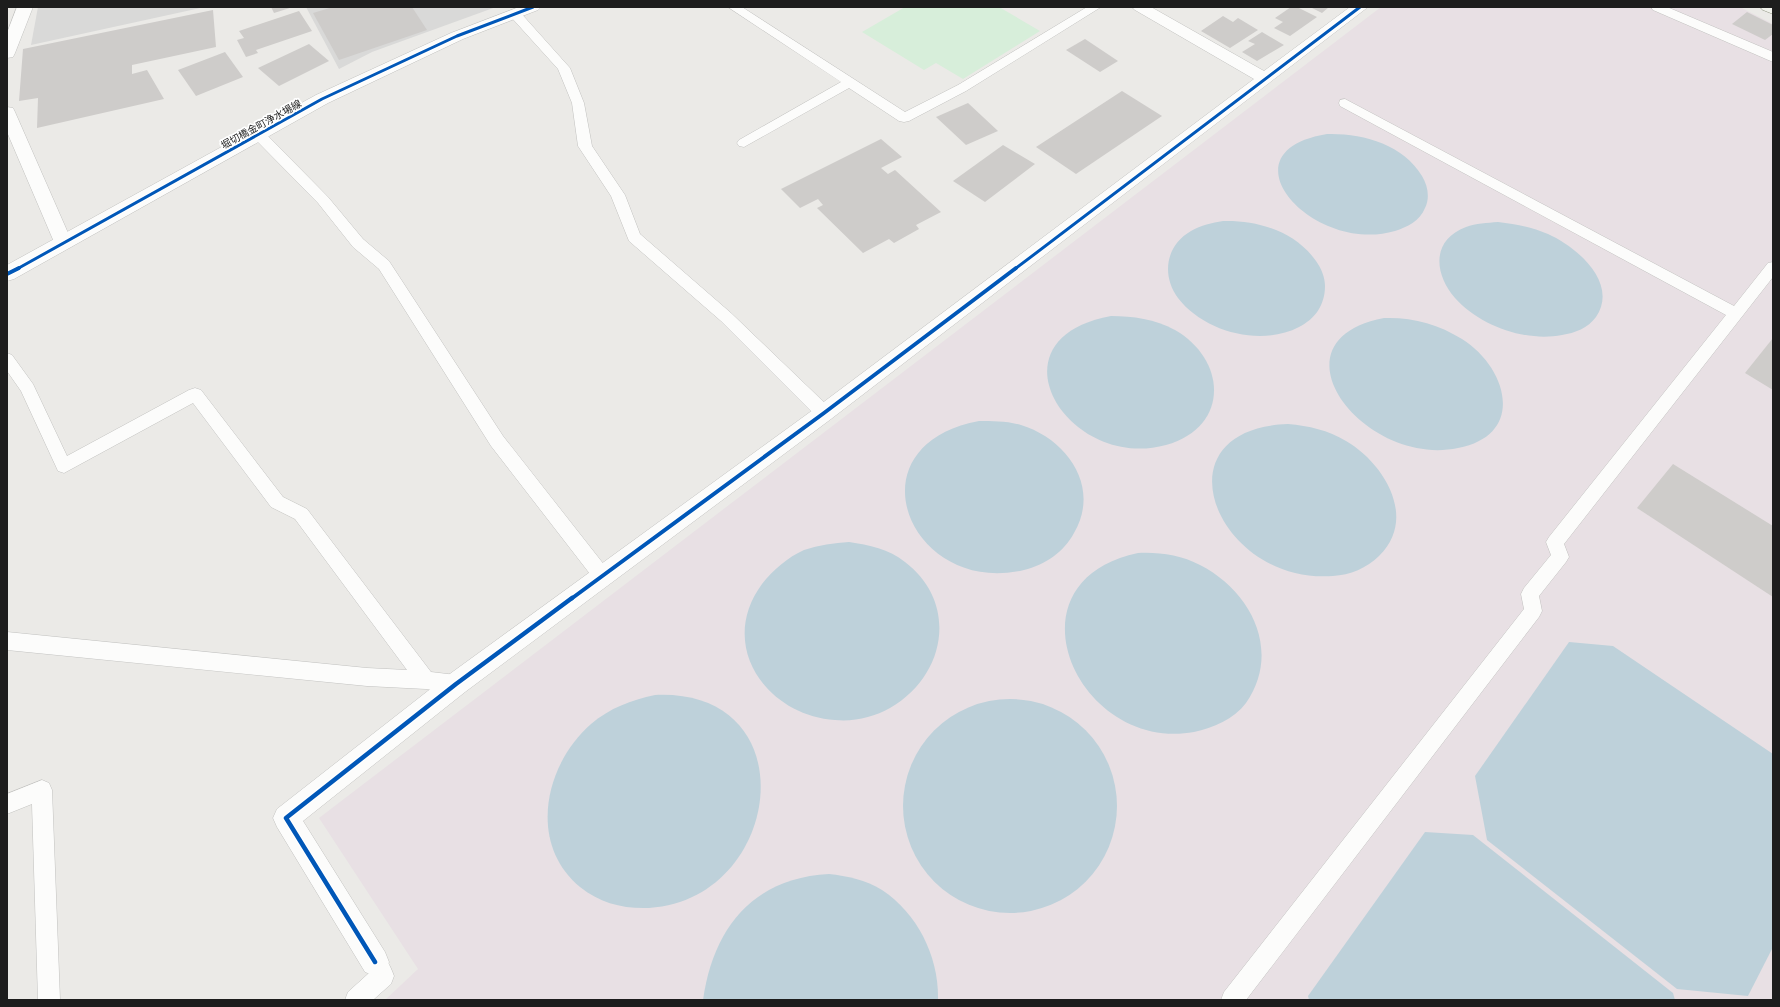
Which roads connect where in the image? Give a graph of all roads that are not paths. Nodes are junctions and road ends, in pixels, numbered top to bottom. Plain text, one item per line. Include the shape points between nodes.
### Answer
1 (25, 7) edge
2 (533, 7) edge
3 (734, 7) edge
4 (1095, 7) edge
5 (1140, 7) edge
6 (1360, 7) edge
7 (1657, 7) edge
8 (1768, 7) edge
9 (1773, 10) edge
10 (515, 14) junction
11 (7, 53) edge
12 (1773, 58) edge
13 (1264, 78) junction
14 (849, 83) junction
15 (1345, 103) dead end
16 (7, 112) edge
17 (259, 135) junction
18 (744, 143) dead end
19 (63, 242) junction
20 (1773, 268) edge
21 (7, 274) edge
22 (1736, 314) junction
23 (7, 359) edge
24 (14, 382) edge
25 (824, 413) junction
26 (603, 577) junction
27 (7, 641) edge
28 (426, 680) junction
29 (456, 684) junction
30 (7, 804) edge
31 (375, 962) joint
32 (49, 1000) edge
33 (356, 1000) edge
34 (1232, 1000) edge

1 - 11 street
2 - 10 street, 堀切橋金町浄水場線
3 - 14 lane
4 - 14 lane via 962,88 904,118
5 - 13 street
6 - 13 street
7 - 12 lane
8 - 9 main road
10 - 17 street, 堀切橋金町浄水場線 via 397,63 322,99
10 - 25 lane via 564,68 578,102 585,146 618,196 634,237 726,317
13 - 25 street
14 - 18 lane
15 - 22 lane
16 - 19 street
17 - 19 street, 堀切橋金町浄水場線
17 - 26 lane via 324,200 358,243 384,265 496,440
19 - 21 street, 堀切橋金町浄水場線
20 - 22 lane
22 - 34 lane via 1555,542 1560,557 1530,594 1533,611
23 - 24 lane
24 - 28 lane via 27,388 64,466 194,394 277,502 301,514
25 - 26 street
26 - 29 street
27 - 28 lane via 359,676
28 - 29 lane
29 - 31 street via 286,818
30 - 32 lane via 42,790
31 - 33 lane via 383,976

